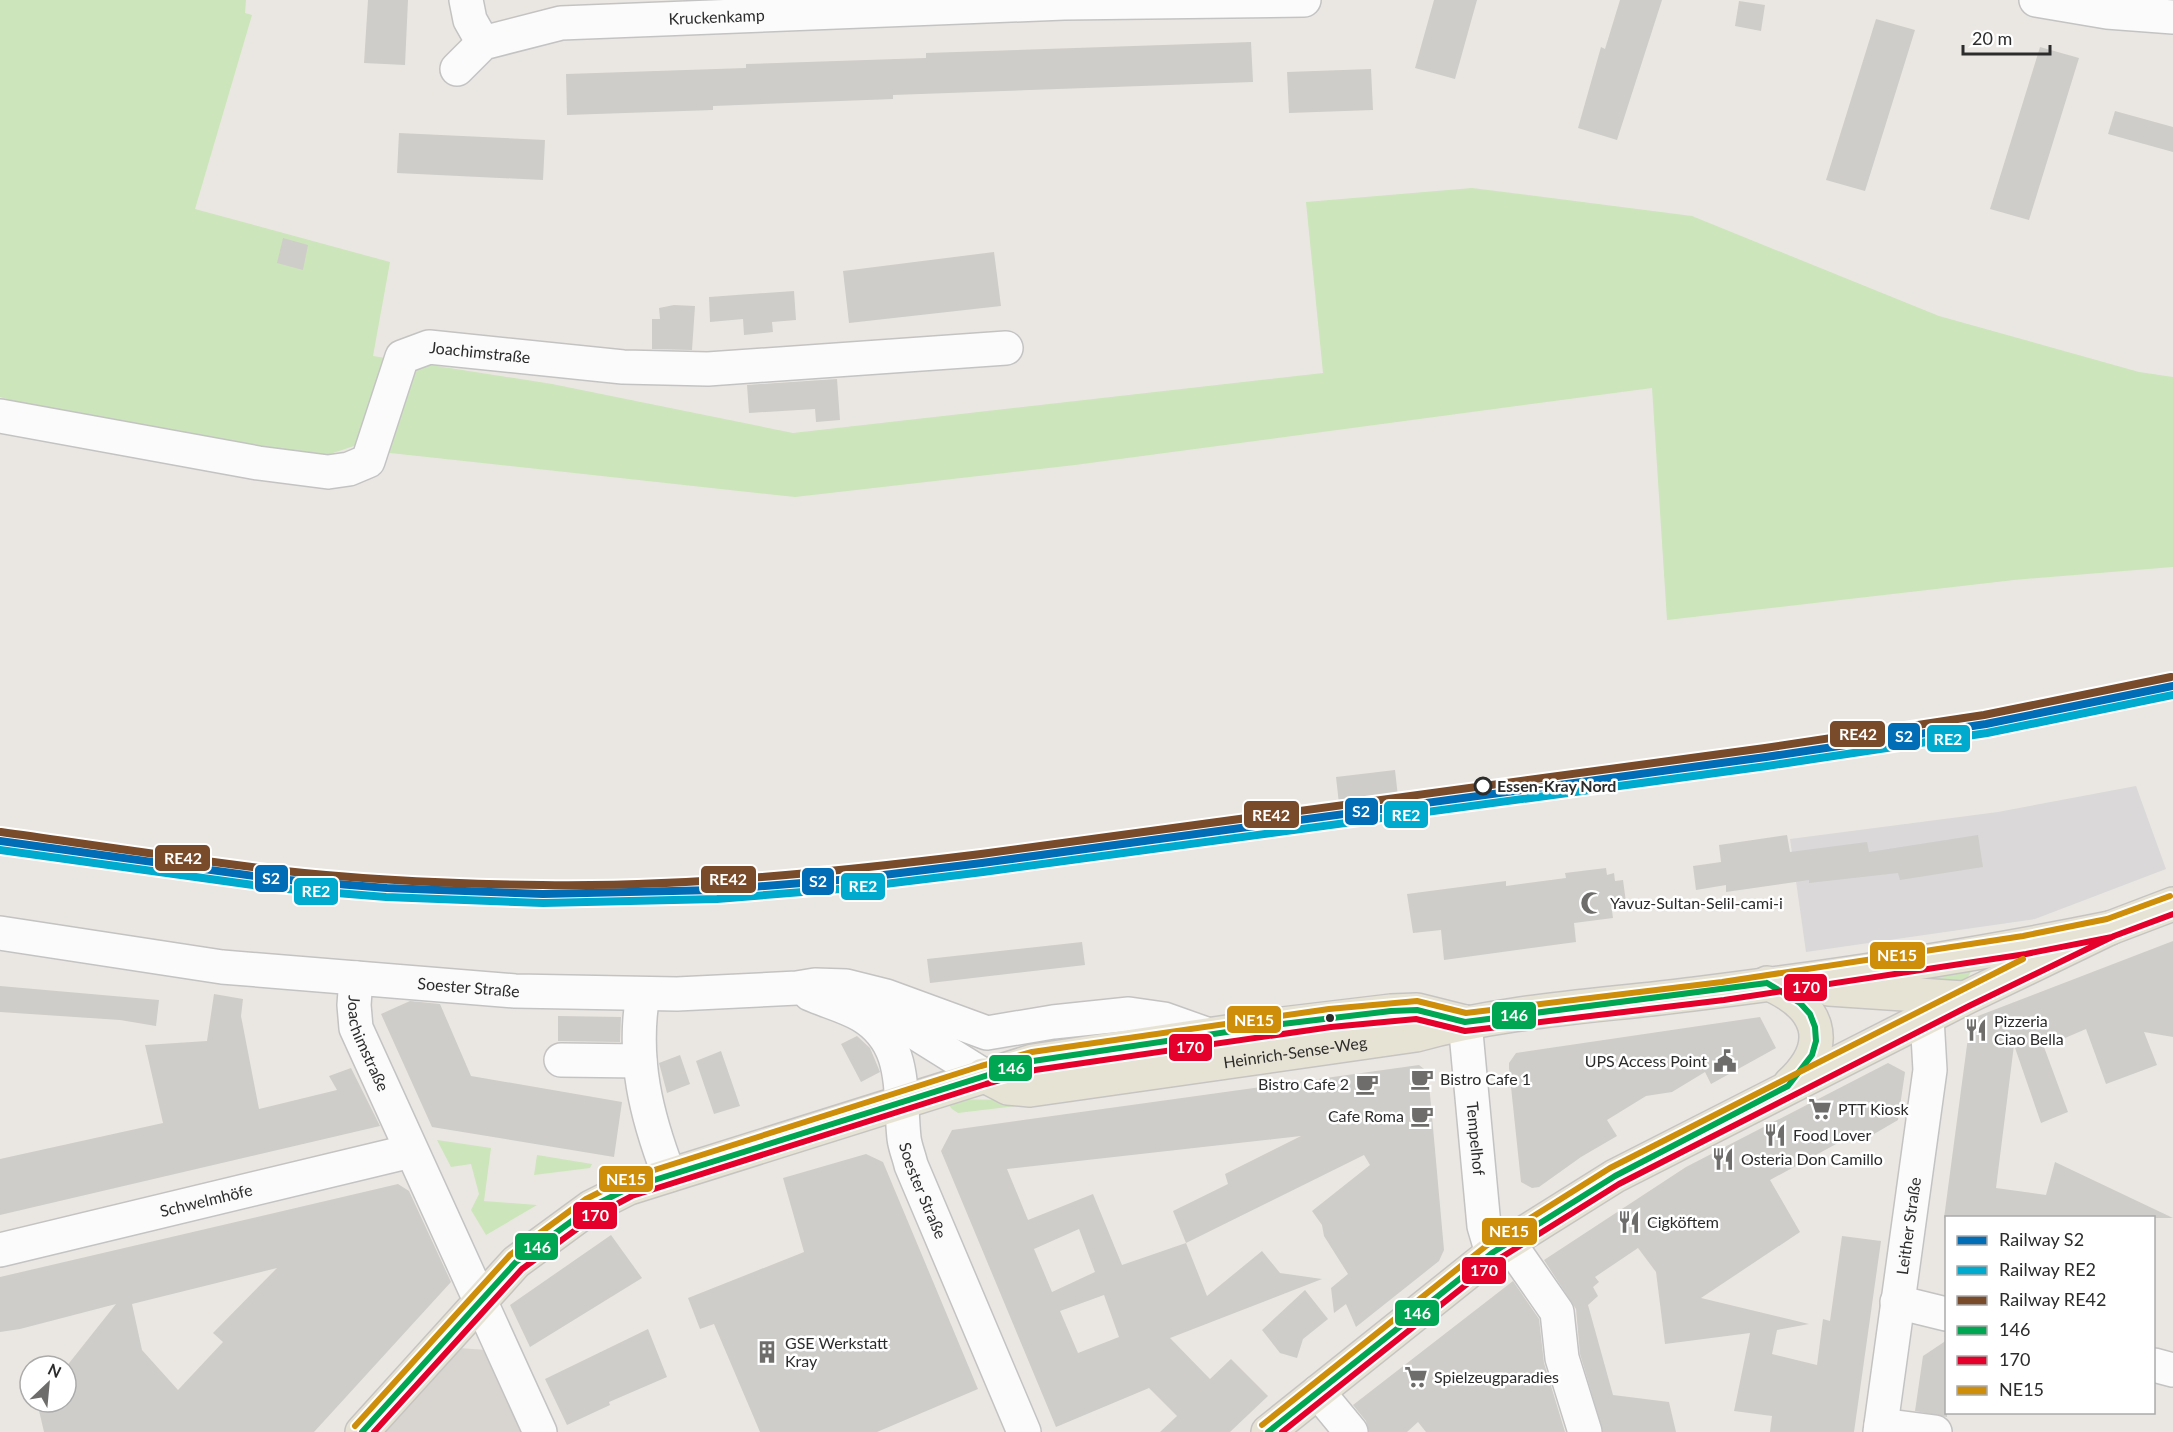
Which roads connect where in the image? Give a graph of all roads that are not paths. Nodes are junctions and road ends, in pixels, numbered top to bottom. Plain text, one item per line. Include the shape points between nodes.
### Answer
1 (466, 0) edge
2 (1304, 0) edge
3 (2036, 0) edge
4 (562, 12) edge
5 (2173, 17) edge
6 (483, 43) junction
7 (457, 69) dead end
8 (1006, 348) dead end
9 (0, 417) edge
10 (2173, 904) edge
11 (2110, 928) junction
12 (0, 933) edge
13 (1989, 951) junction
14 (356, 978) junction
15 (1767, 983) junction
16 (797, 988) junction
17 (643, 994) junction
18 (1965, 998) junction
19 (1923, 1007) junction
20 (1465, 1022) junction
21 (962, 1025) joint
22 (1209, 1035) junction
23 (561, 1060) dead end
24 (640, 1061) junction
25 (983, 1075) junction
26 (1788, 1086) junction
27 (903, 1102) junction
28 (411, 1151) junction
29 (669, 1175) junction
30 (1500, 1248) junction
31 (0, 1250) edge
32 (479, 1301) junction
33 (1897, 1302) junction
34 (1945, 1314) edge
35 (2155, 1365) edge
36 (2173, 1370) edge
37 (1318, 1392) junction
38 (1881, 1429) edge
39 (362, 1432) edge
40 (540, 1432) edge
41 (1024, 1432) edge
42 (1268, 1432) edge
43 (1351, 1432) edge
44 (1585, 1432) edge
45 (1935, 1432) edge

1 - 6 street via 470,20
2 - 4 street, Kruckenkamp
3 - 5 street via 2107,12
4 - 6 street, Kruckenkamp
6 - 7 street
8 - 9 street, Joachimstraße via 708,369 623,367 429,347 402,357 368,461 349,469 328,471 258,463
10 - 11 main road
11 - 13 main road, Heinrich-Sense-Weg
11 - 18 main road
12 - 14 street, Joachimstraße via 222,967
13 - 15 main road, Heinrich-Sense-Weg
13 - 18 street
14 - 17 street, Soester Straße via 515,991
14 - 28 street, Joachimstraße via 356,1028
15 - 19 main road, Heinrich-Sense-Weg
15 - 20 main road, Heinrich-Sense-Weg
15 - 26 main road via 1800,1002 1815,1024 1812,1054
16 - 17 street, Soester Straße
16 - 21 street, Soester Straße via 846,986 886,996
16 - 25 street, Soester Straße via 861,1001 888,1013
16 - 27 street, Soester Straße via 860,1015 881,1031 898,1064
17 - 24 street
18 - 19 main road, Heinrich-Sense-Weg
19 - 26 main road
19 - 33 street, Leither Straße via 1930,1070
20 - 22 main road, Heinrich-Sense-Weg via 1402,1010
20 - 25 main road, Heinrich-Sense-Weg via 1416,1035 1030,1090 1008,1088
20 - 30 street, Tempelhof via 1484,1226
21 - 22 street, Heinrich-Sense-Weg via 987,1033 1129,1014 1164,1019
22 - 25 main road, Heinrich-Sense-Weg via 1033,1061
23 - 24 street
24 - 29 street via 641,1085
25 - 27 main road, Heinrich-Sense-Weg
26 - 30 main road via 1615,1176
27 - 29 main road, Heinrich-Sense-Weg
27 - 41 street, Soester Straße via 904,1140 911,1165
28 - 31 street, Schwelmhöfe
28 - 32 street, Joachimstraße
29 - 32 main road, Heinrich-Sense-Weg via 629,1188 591,1207 516,1262
30 - 37 main road
30 - 44 street, Tempelhof via 1557,1312 1562,1358
32 - 39 main road, Heinrich-Sense-Weg
32 - 40 street, Joachimstraße
33 - 34 street
33 - 38 street, Leither Straße
35 - 36 street
37 - 42 main road
37 - 43 street
38 - 45 street

